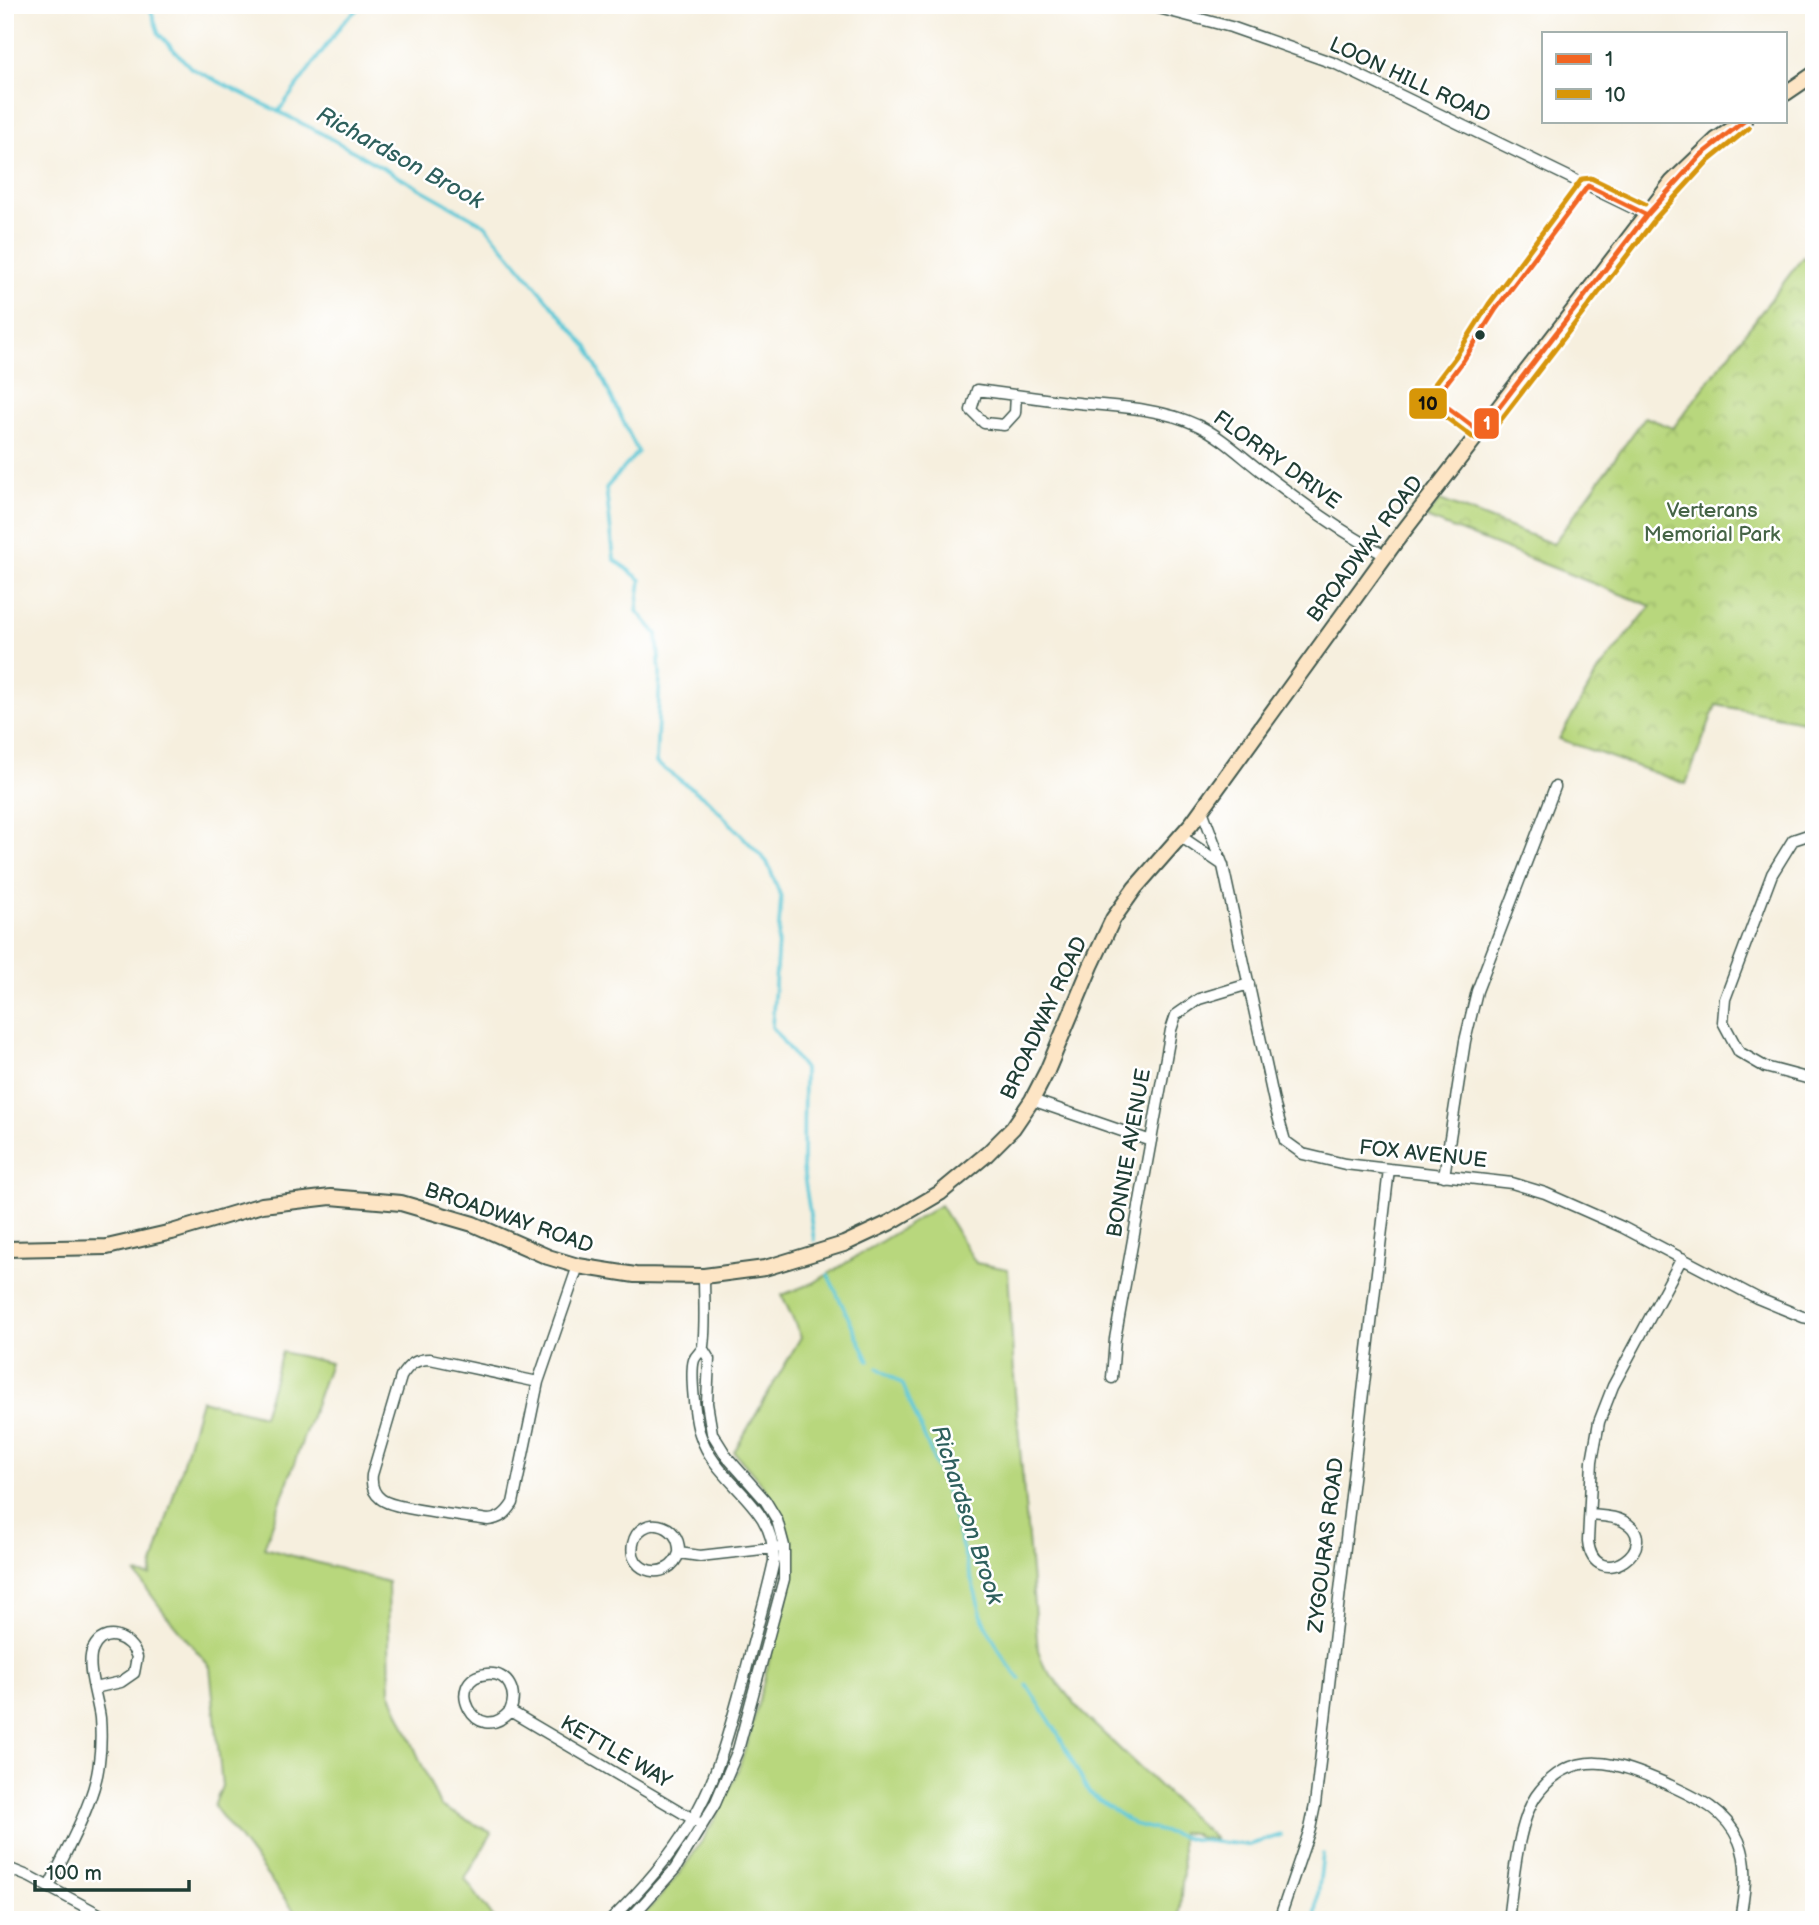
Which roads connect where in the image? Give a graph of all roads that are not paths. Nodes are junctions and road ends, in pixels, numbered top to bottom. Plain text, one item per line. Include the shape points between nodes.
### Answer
1 (1147, 5) edge
2 (1814, 74) edge
3 (1814, 86) edge
4 (1789, 90) edge
5 (1743, 122) edge
6 (1647, 215) junction
7 (1016, 395) junction
8 (1385, 555) junction
9 (1555, 787) dead end
10 (1202, 810) junction
11 (1814, 833) edge
12 (1180, 836) junction
13 (1223, 866) junction
14 (1249, 984) junction
15 (1814, 1080) edge
16 (1032, 1100) junction
17 (1151, 1142) junction
18 (1390, 1169) junction
19 (1444, 1176) junction
20 (5, 1249) edge
21 (1682, 1258) junction
22 (578, 1266) junction
23 (704, 1276) junction
24 (1814, 1319) edge
25 (702, 1349) junction
26 (1112, 1378) dead end
27 (538, 1382) junction
28 (741, 1473) junction
29 (732, 1482) junction
30 (1590, 1515) junction
31 (779, 1547) junction
32 (679, 1553) junction
33 (94, 1688) junction
34 (740, 1692) junction
35 (753, 1695) junction
36 (510, 1711) junction
37 (693, 1819) junction
38 (704, 1825) junction
39 (5, 1867) edge
40 (49, 1887) junction
41 (110, 1920) edge
42 (611, 1920) edge
43 (629, 1920) edge
44 (1279, 1920) edge
45 (1508, 1920) edge
46 (1740, 1920) edge

1 - 6 street, LOON HILL ROAD via 1231,27 1336,64
2 - 4 main road
3 - 4 main road
5 - 6 main road, BROADWAY ROAD via 1672,182
6 - 8 main road, BROADWAY ROAD
7 - 7 street, FLORRY DRIVE via 977,390 971,410 984,423 1003,425 1015,414
7 - 8 street, FLORRY DRIVE via 1163,414 1198,425 1354,539
8 - 10 main road, BROADWAY ROAD
9 - 19 street via 1477,991
10 - 12 main road, BROADWAY ROAD
10 - 13 street, FOX AVENUE
11 - 15 street via 1793,840 1772,874 1725,999 1723,1022 1739,1052 1765,1067
12 - 13 street
12 - 16 main road, BROADWAY ROAD via 1114,919
13 - 14 street, FOX AVENUE
14 - 17 street, BONNIE AVENUE via 1199,999 1176,1016
14 - 18 street, FOX AVENUE via 1284,1141 1303,1154
16 - 17 street
16 - 23 main road, BROADWAY ROAD via 987,1154 940,1193 889,1223 792,1261
17 - 26 street, BONNIE AVENUE
18 - 19 street, FOX AVENUE
18 - 44 street, ZYGOURAS ROAD via 1315,1805
19 - 21 street, FOX AVENUE via 1511,1183 1545,1193
20 - 22 main road, BROADWAY ROAD via 107,1247 262,1205 331,1196 401,1203 473,1224
21 - 24 street, FOX AVENUE via 1756,1298
21 - 30 street via 1605,1404 1595,1441
22 - 23 main road, BROADWAY ROAD via 635,1275
22 - 27 street
23 - 25 street
25 - 28 street via 709,1359 707,1403 712,1433
25 - 29 street via 694,1360 696,1421 706,1451
27 - 27 street via 513,1503 502,1517 488,1520 389,1504 375,1492 372,1475 401,1377 412,1364 430,1359
28 - 29 street
28 - 31 street via 772,1509 781,1528
29 - 31 street via 765,1520
30 - 30 street via 1588,1541 1593,1556 1611,1566 1627,1560 1636,1542 1630,1526 1619,1519
31 - 32 street via 701,1556
31 - 34 street
31 - 35 street via 784,1579
32 - 32 street via 675,1534 658,1525 643,1529 633,1545 639,1564 653,1571 672,1566
33 - 33 street via 121,1682 134,1672 137,1657 129,1642 115,1636 95,1645 90,1658
33 - 40 street via 101,1730 99,1764 87,1803
34 - 35 street
34 - 37 street via 719,1765
35 - 38 street via 730,1770
36 - 36 street via 513,1691 499,1676 479,1675 468,1686 467,1707 477,1718 492,1722
36 - 37 street, KETTLE WAY
37 - 38 street, KETTLE WAY
37 - 42 street via 646,1885
38 - 43 street via 675,1869
39 - 40 street
40 - 41 street
45 - 46 street via 1521,1835 1535,1798 1565,1770 1604,1762 1631,1768 1693,1796 1724,1818 1745,1861

